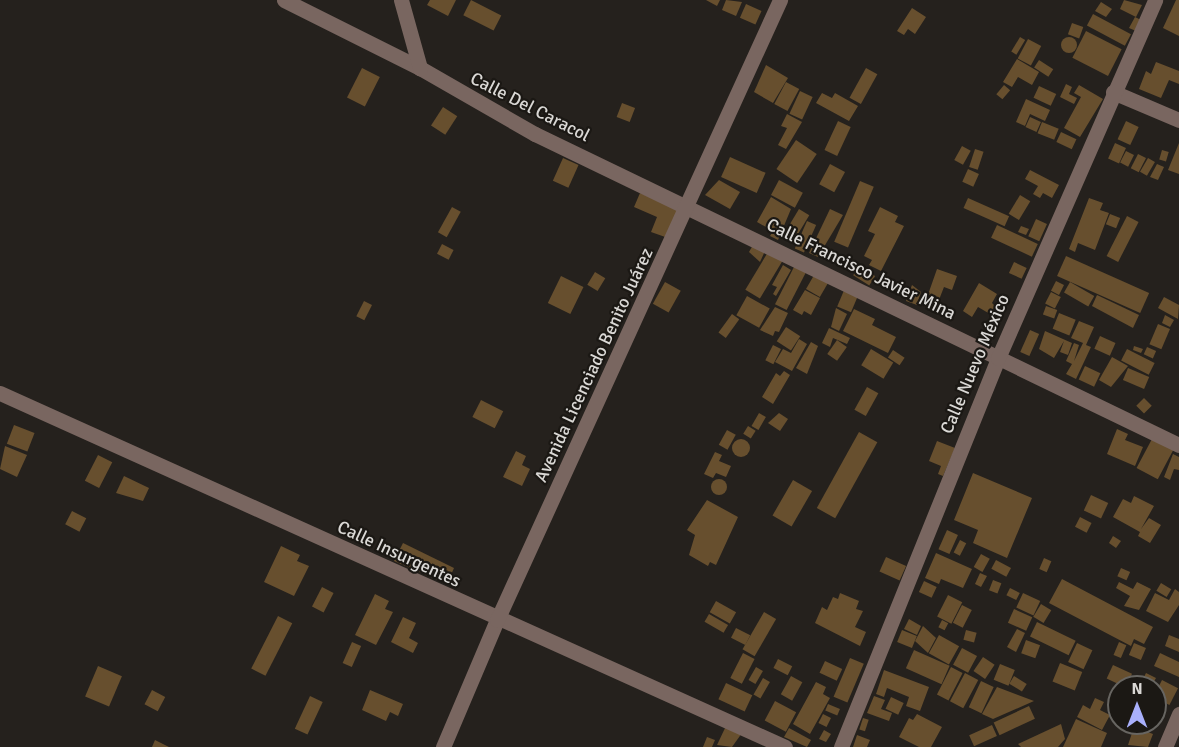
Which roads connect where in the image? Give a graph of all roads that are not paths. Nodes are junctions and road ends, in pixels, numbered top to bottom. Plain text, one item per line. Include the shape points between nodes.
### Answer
1 (284, 0) edge
2 (401, 0) edge
3 (780, 0) edge
4 (1155, 0) edge
5 (420, 68) junction
6 (1113, 92) junction
7 (1179, 120) edge
8 (689, 206) junction
9 (998, 358) junction
10 (0, 393) edge
11 (1179, 445) edge
12 (497, 620) junction
13 (1179, 714) edge
14 (444, 747) edge
15 (784, 747) edge
16 (841, 747) edge
17 (1165, 747) edge

1 - 5 street, Calle Del Caracol
2 - 5 street
3 - 8 street, Avenida Licenciado Benito Juárez
4 - 6 street, Calle Nuevo México
5 - 8 street, Calle Del Caracol via 492,113
6 - 7 street
6 - 9 street, Calle Nuevo México
8 - 9 street, Calle Francisco Javier Mina
8 - 12 street, Avenida Licenciado Benito Juárez
9 - 11 street, Calle Francisco Javier Mina
9 - 16 street, Calle Nuevo México
10 - 12 street, Calle Insurgentes
12 - 14 street, Avenida Licenciado Benito Juárez
12 - 15 street, Calle Insurgentes
13 - 17 street

